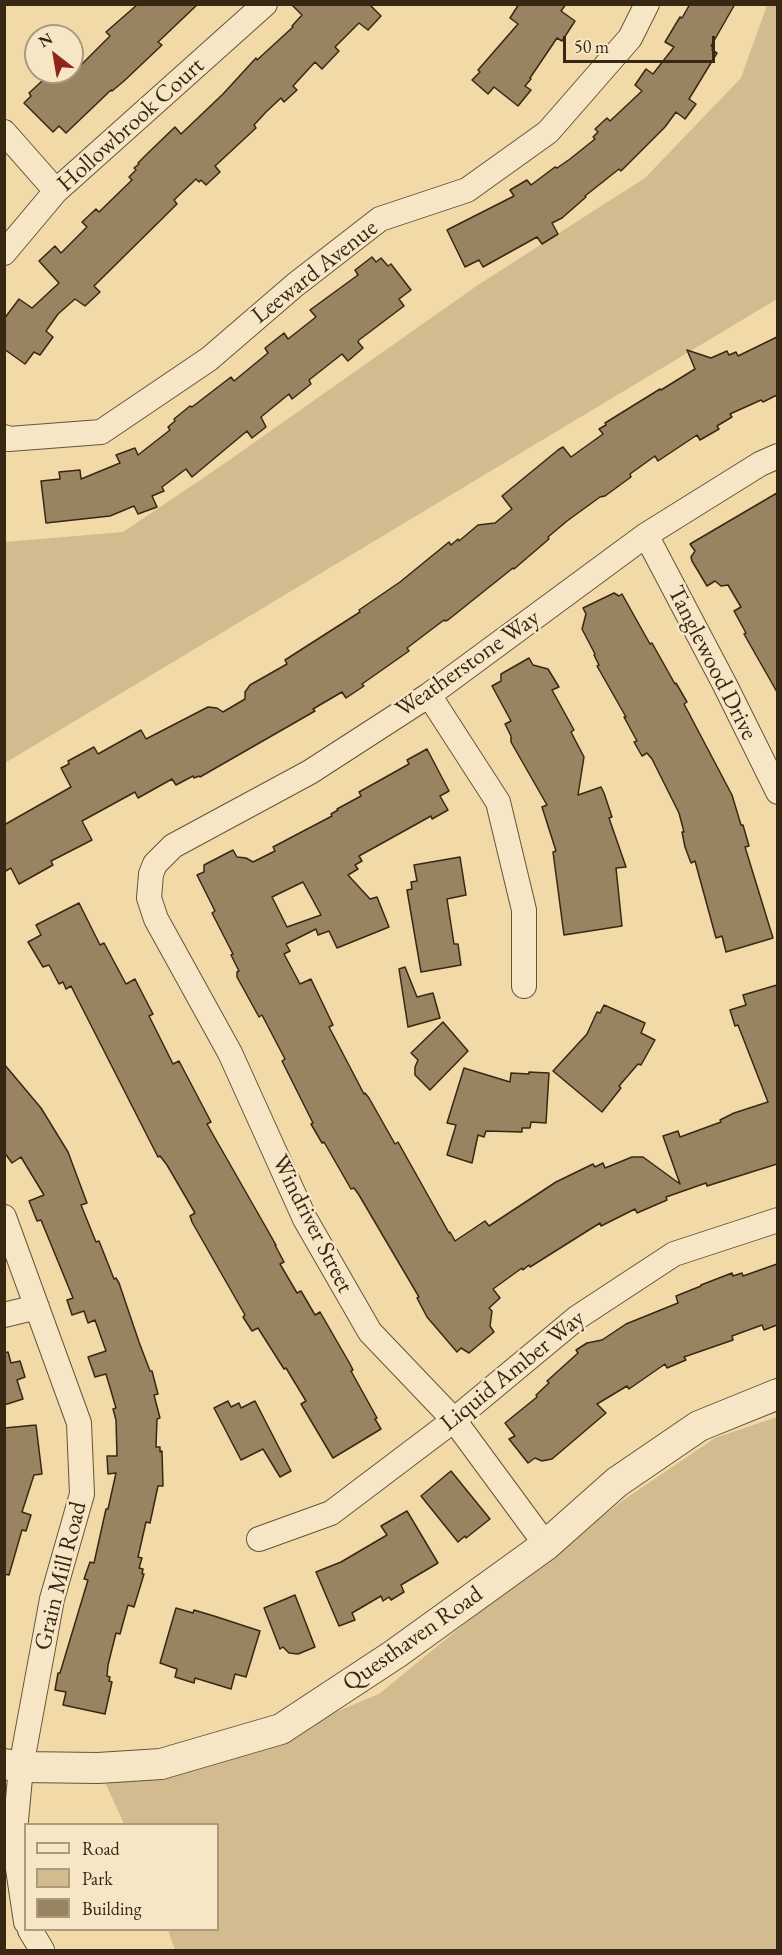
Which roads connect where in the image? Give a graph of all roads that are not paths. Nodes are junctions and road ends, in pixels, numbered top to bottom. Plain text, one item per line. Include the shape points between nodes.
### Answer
1 (265, 4) edge
2 (647, 4) edge
3 (4, 132) edge
4 (56, 191) junction
5 (4, 254) edge
6 (4, 437) edge
7 (777, 456) edge
8 (646, 535) junction
9 (429, 695) junction
10 (777, 792) edge
11 (155, 864) joint
12 (524, 986) dead end
13 (4, 1217) edge
14 (777, 1220) edge
15 (37, 1307) junction
16 (4, 1315) edge
17 (777, 1394) edge
18 (453, 1420) junction
19 (259, 1539) dead end
20 (546, 1545) junction
21 (13, 1765) edge
22 (24, 1909) edge
23 (31, 1931) edge
24 (42, 1950) edge

1 - 4 street, Hollowbrook Court
2 - 6 street, Leeward Avenue via 630,38 548,132 467,190 380,219 209,358 101,432
3 - 4 street
4 - 5 street, Hollowbrook Court
7 - 8 street, Weatherstone Way
8 - 9 street, Weatherstone Way
8 - 10 street, Tanglewood Drive
9 - 11 street, Weatherstone Way via 310,772 173,846
9 - 12 street via 498,802 524,910
11 - 18 street, Windriver Street via 149,898 156,919 230,1053 304,1219 370,1332
13 - 15 street, Grain Mill Road
14 - 18 street, Liquid Amber Way via 674,1254 578,1317
15 - 16 street
15 - 21 street, Grain Mill Road via 79,1423 82,1494 52,1599
17 - 20 street, Questhaven Road via 699,1426 617,1482
18 - 19 street, Liquid Amber Way via 331,1513
18 - 20 street, Windriver Street
20 - 21 street, Questhaven Road via 395,1654 281,1729 161,1764 98,1768
21 - 22 street, Grain Mill Road via 14,1842
23 - 24 street

